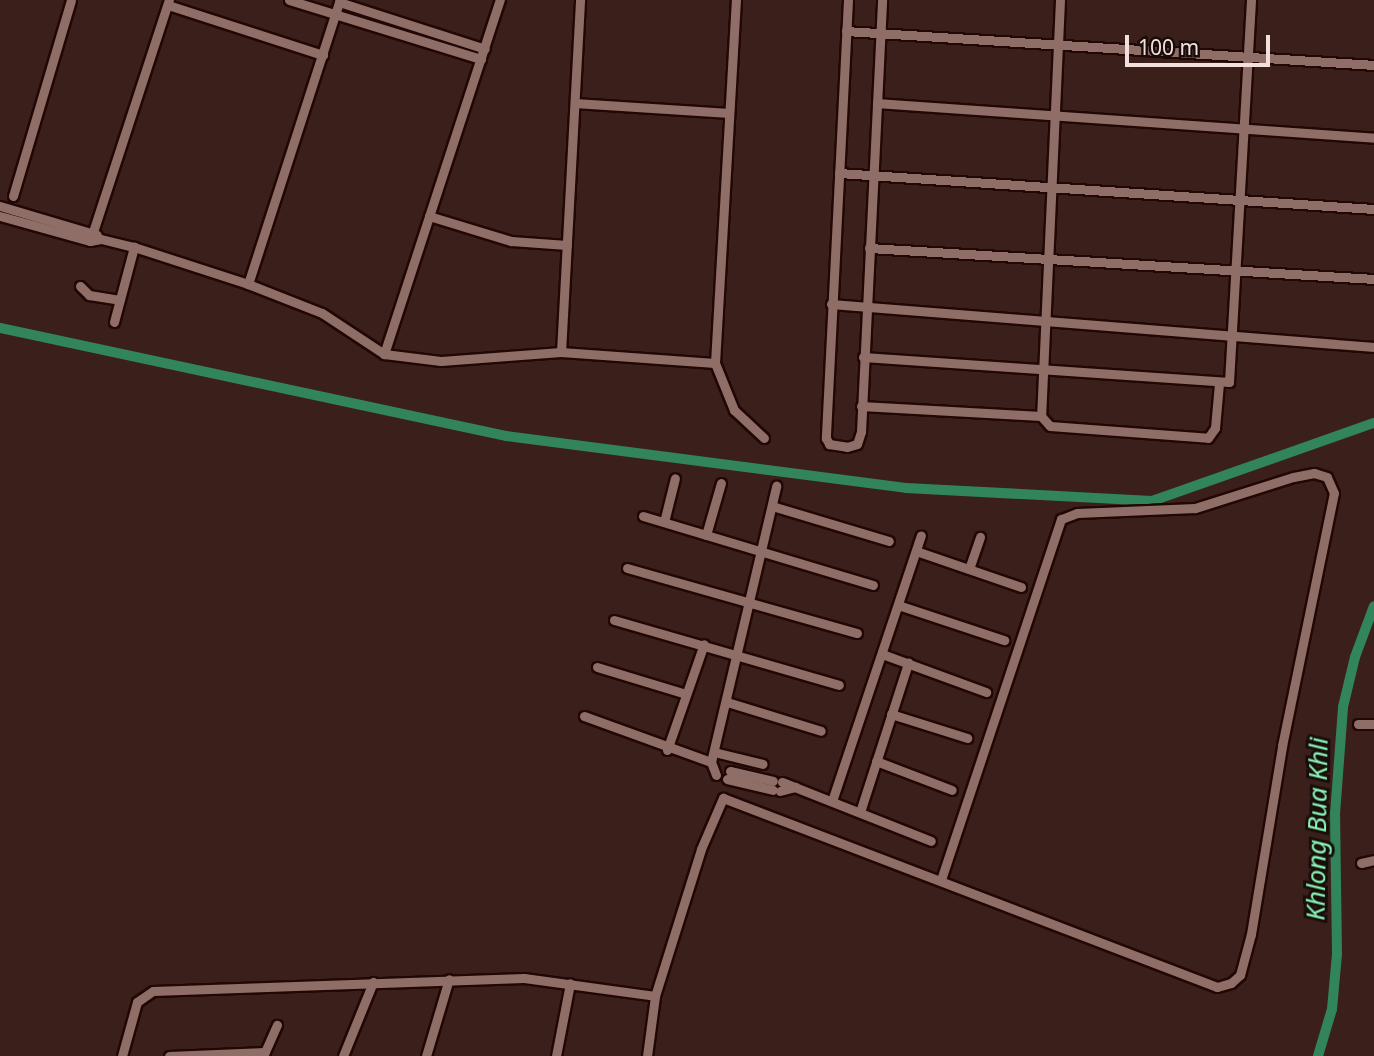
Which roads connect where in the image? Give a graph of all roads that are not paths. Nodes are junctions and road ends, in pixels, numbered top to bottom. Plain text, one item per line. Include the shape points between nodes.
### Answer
1 (71, 0) edge
2 (289, 0) edge
3 (500, 0) edge
4 (580, 0) edge
5 (736, 0) edge
6 (848, 0) edge
7 (882, 0) edge
8 (1060, 0) edge
9 (1251, 0) edge
10 (340, 1) edge
11 (169, 3) edge
12 (336, 15) junction
13 (846, 31) junction
14 (881, 32) junction
15 (1058, 45) junction
16 (485, 49) junction
17 (323, 55) junction
18 (1248, 58) junction
19 (481, 59) junction
20 (1374, 65) edge
21 (575, 103) junction
22 (877, 103) junction
23 (729, 113) junction
24 (1055, 117) junction
25 (1244, 130) junction
26 (1374, 138) edge
27 (839, 173) junction
28 (873, 175) junction
29 (1052, 186) junction
30 (13, 196) dead end
31 (1240, 199) junction
32 (0, 206) edge
33 (1374, 208) edge
34 (0, 216) edge
35 (429, 216) junction
36 (91, 236) junction
37 (567, 245) junction
38 (134, 247) junction
39 (869, 248) junction
40 (1049, 260) junction
41 (1237, 271) junction
42 (1374, 279) edge
43 (248, 284) junction
44 (80, 286) dead end
45 (120, 300) junction
46 (831, 304) junction
47 (866, 305) junction
48 (1046, 319) junction
49 (114, 323) dead end
50 (1233, 337) junction
51 (1374, 347) edge
52 (561, 352) junction
53 (384, 355) junction
54 (863, 357) junction
55 (715, 363) junction
56 (1044, 370) junction
57 (1219, 383) junction
58 (861, 406) junction
59 (1041, 416) junction
60 (764, 438) dead end
61 (675, 478) dead end
62 (721, 483) dead end
63 (776, 486) dead end
64 (772, 506) junction
65 (643, 516) dead end
66 (664, 522) junction
67 (706, 535) junction
68 (921, 536) dead end
69 (980, 537) dead end
70 (889, 541) dead end
71 (916, 551) junction
72 (762, 552) junction
73 (627, 568) dead end
74 (970, 569) junction
75 (873, 585) dead end
76 (1021, 587) dead end
77 (750, 605) junction
78 (898, 605) junction
79 (614, 620) dead end
80 (857, 634) dead end
81 (1004, 640) dead end
82 (704, 645) junction
83 (739, 654) junction
84 (882, 654) junction
85 (908, 663) junction
86 (597, 667) dead end
87 (839, 685) dead end
88 (986, 692) dead end
89 (686, 694) junction
90 (727, 702) junction
91 (891, 714) junction
92 (583, 716) dead end
93 (1358, 724) dead end
94 (1374, 724) edge
95 (821, 731) dead end
96 (967, 737) dead end
97 (667, 750) junction
98 (713, 752) junction
99 (876, 761) junction
100 (763, 764) dead end
101 (720, 771) junction
102 (747, 783) junction
103 (952, 790) dead end
104 (832, 801) junction
105 (744, 803) junction
106 (860, 812) junction
107 (931, 841) dead end
108 (1374, 860) edge
109 (1361, 863) dead end
110 (942, 879) junction
111 (449, 979) junction
112 (373, 982) junction
113 (570, 982) junction
114 (655, 996) junction
115 (277, 1025) dead end
116 (264, 1054) edge
117 (122, 1056) edge
118 (169, 1056) edge
119 (343, 1056) edge
120 (426, 1056) edge
121 (556, 1056) edge
122 (647, 1056) edge

1 - 30 street
2 - 12 street
3 - 16 street
4 - 21 street
5 - 23 street
6 - 13 street
7 - 14 street
8 - 15 street
9 - 18 street
10 - 12 street
10 - 16 street
11 - 17 street
11 - 36 street
12 - 17 street
12 - 19 street
13 - 14 street
13 - 27 street
14 - 15 street
14 - 22 street
15 - 18 street
15 - 24 street
16 - 19 street
17 - 43 street
18 - 20 street
18 - 25 street
19 - 35 street
21 - 23 street
21 - 37 street
22 - 24 street
22 - 28 street
23 - 55 street
24 - 25 street
24 - 29 street
25 - 26 street
25 - 31 street
27 - 28 street
27 - 46 street
28 - 29 street
28 - 39 street
29 - 31 street
29 - 40 street
31 - 33 street
31 - 41 street
32 - 36 street
34 - 36 street
35 - 37 street via 511,241
35 - 53 street
36 - 38 street
37 - 52 street
38 - 43 street
38 - 45 street
39 - 40 street
39 - 47 street
40 - 41 street
40 - 48 street
41 - 42 street
41 - 50 street
43 - 53 street via 322,313
44 - 45 street via 89,295
45 - 49 street
46 - 47 street
46 - 58 street via 829,443 857,444
47 - 48 street
47 - 54 street
48 - 50 street
48 - 56 street
50 - 51 street
50 - 57 street via 1229,382
52 - 53 street via 442,361
52 - 55 street
54 - 56 street
54 - 58 street
55 - 60 street via 734,410
56 - 57 street
56 - 59 street
57 - 59 street via 1215,428 1208,438 1050,426
58 - 59 street
61 - 66 street
62 - 67 street
63 - 64 street
64 - 70 street
64 - 72 street
65 - 66 street
66 - 67 street
67 - 72 street
68 - 71 street
69 - 74 street
71 - 74 street
71 - 78 street
72 - 75 street
72 - 77 street
73 - 77 street
74 - 76 street
77 - 80 street
77 - 83 street
78 - 81 street
78 - 84 street
79 - 82 street
82 - 83 street
82 - 89 street
83 - 87 street
83 - 90 street
84 - 85 street
84 - 104 street
85 - 88 street
85 - 91 street
86 - 89 street
89 - 97 street
90 - 95 street
90 - 98 street
91 - 96 street
91 - 99 street
92 - 97 street
93 - 94 street
97 - 101 street
98 - 100 street
98 - 101 street
99 - 103 street
99 - 106 street
101 - 102 street
102 - 104 street via 795,787
102 - 105 street
104 - 106 street
105 - 110 street
105 - 114 street via 731,797 718,804
106 - 107 street
108 - 109 street
110 - 110 street via 1217,988 1240,975 1334,493 1327,477 1314,473 1293,477 1195,508 1077,513 1061,519
111 - 112 street
111 - 113 street
111 - 120 street
112 - 117 street via 153,990 137,1002
112 - 119 street
113 - 114 street
113 - 121 street
114 - 122 street
115 - 116 street
116 - 118 street

